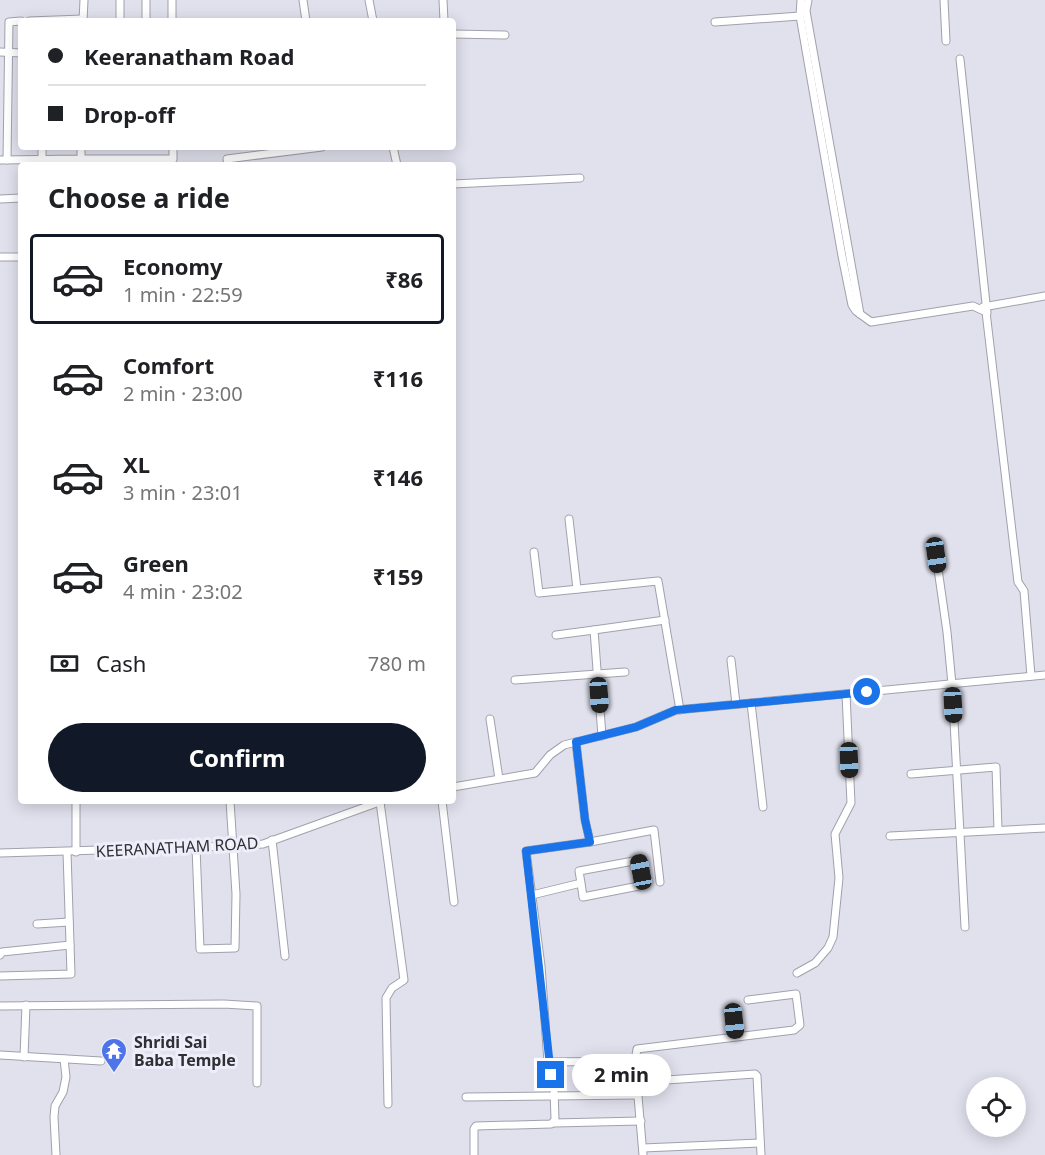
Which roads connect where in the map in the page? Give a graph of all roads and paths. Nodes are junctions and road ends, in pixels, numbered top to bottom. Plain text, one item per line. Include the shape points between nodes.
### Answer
1 (84, 0) edge
2 (120, 0) edge
3 (146, 0) edge
4 (172, 0) edge
5 (303, 0) edge
6 (369, 0) edge
7 (443, 0) edge
8 (801, 0) edge
9 (808, 0) edge
10 (944, 0) edge
11 (800, 16) junction
12 (83, 18) edge
13 (120, 18) edge
14 (146, 18) edge
15 (172, 18) edge
16 (306, 18) edge
17 (372, 18) edge
18 (444, 18) edge
19 (18, 21) edge
20 (715, 22) dead end
21 (456, 34) edge
22 (505, 35) dead end
23 (946, 41) dead end
24 (0, 52) edge
25 (9, 52) junction
26 (18, 53) edge
27 (960, 59) dead end
28 (42, 150) edge
29 (173, 150) edge
30 (298, 150) edge
31 (3, 160) edge
32 (42, 160) junction
33 (81, 162) edge
34 (119, 162) edge
35 (227, 162) edge
36 (580, 178) dead end
37 (456, 184) edge
38 (0, 198) edge
39 (18, 198) edge
40 (0, 257) edge
41 (18, 257) edge
42 (1045, 296) edge
43 (983, 307) junction
44 (860, 314) junction
45 (569, 519) dead end
46 (534, 552) dead end
47 (936, 555) dead end
48 (577, 589) junction
49 (665, 620) junction
50 (594, 630) junction
51 (556, 635) dead end
52 (731, 660) dead end
53 (625, 672) dead end
54 (597, 674) junction
55 (1045, 675) edge
56 (1031, 676) junction
57 (515, 680) dead end
58 (952, 684) junction
59 (846, 694) junction
60 (751, 703) junction
61 (736, 704) junction
62 (680, 710) junction
63 (490, 719) dead end
64 (602, 736) junction
65 (576, 742) junction
66 (956, 770) junction
67 (911, 774) dead end
68 (499, 780) junction
69 (456, 787) edge
70 (76, 804) edge
71 (230, 804) edge
72 (373, 804) edge
73 (381, 804) edge
74 (442, 804) edge
75 (762, 807) dead end
76 (1045, 828) edge
77 (998, 830) junction
78 (959, 832) junction
79 (890, 836) dead end
80 (272, 840) junction
81 (590, 842) junction
82 (196, 846) junction
83 (232, 846) junction
84 (66, 852) junction
85 (76, 852) junction
86 (0, 853) edge
87 (660, 882) dead end
88 (581, 883) junction
89 (532, 895) junction
90 (454, 902) dead end
91 (69, 922) junction
92 (37, 924) dead end
93 (965, 927) dead end
94 (70, 945) junction
95 (0, 955) edge
96 (285, 956) dead end
97 (797, 973) dead end
98 (0, 976) edge
99 (748, 1000) dead end
100 (26, 1005) junction
101 (0, 1006) edge
102 (732, 1007) dead end
103 (735, 1036) junction
104 (0, 1055) edge
105 (24, 1056) junction
106 (64, 1059) junction
107 (634, 1060) junction
108 (101, 1061) dead end
109 (548, 1062) junction
110 (637, 1082) junction
111 (257, 1083) dead end
112 (638, 1095) junction
113 (554, 1096) junction
114 (466, 1097) dead end
115 (388, 1104) dead end
116 (641, 1121) junction
117 (554, 1123) junction
118 (760, 1143) junction
119 (643, 1151) edge
120 (56, 1155) edge
121 (474, 1155) edge
122 (761, 1155) edge

1 - 12 street
2 - 13 street
3 - 14 street
4 - 15 street
5 - 16 street
6 - 17 street
7 - 18 street
8 - 11 street
9 - 44 street via 806,11
10 - 23 street
11 - 20 street
11 - 44 street via 849,296
19 - 25 street via 9,22
21 - 22 street
24 - 25 street
25 - 26 street
25 - 31 street
27 - 43 street
28 - 32 street
29 - 34 street via 173,159
30 - 35 street via 226,159
31 - 32 street
32 - 33 street
33 - 34 street
36 - 37 street
38 - 39 street
40 - 41 street
42 - 43 street
43 - 44 street via 878,322
43 - 56 street via 1018,582 1024,591
45 - 48 street
46 - 48 street via 539,593
47 - 58 street
48 - 49 street via 658,581
49 - 50 street
49 - 62 street
50 - 51 street
50 - 54 street
52 - 61 street
53 - 54 street
54 - 57 street
54 - 64 street
55 - 56 street
56 - 58 street
58 - 59 street
58 - 66 street
59 - 60 street
59 - 97 street via 850,803 835,834 839,878 835,928 828,948 815,963
60 - 61 street
60 - 75 street
61 - 62 street
62 - 64 street
63 - 68 street
64 - 65 street
65 - 68 street via 550,755 535,773
65 - 81 street
66 - 67 street
66 - 77 street via 996,767
66 - 78 street
68 - 69 street
70 - 85 street
71 - 83 street
72 - 80 street, KEERANATHAM ROAD
73 - 115 street via 404,980 386,998
74 - 90 street
76 - 77 street
77 - 78 street
78 - 79 street
78 - 93 street
80 - 83 street, KEERANATHAM ROAD
80 - 96 street
81 - 87 street via 654,830
81 - 89 street via 526,851
82 - 83 street, KEERANATHAM ROAD
82 - 83 street via 200,949 235,948
82 - 85 street, KEERANATHAM ROAD
84 - 85 street, KEERANATHAM ROAD
84 - 86 street, KEERANATHAM ROAD
84 - 91 street
88 - 88 street via 583,897 644,885 639,860 579,871
88 - 89 street
89 - 109 street
91 - 92 street
91 - 94 street
94 - 95 street
94 - 98 street via 71,974
99 - 103 street via 796,994 800,1025 794,1030
100 - 101 street
100 - 105 street
100 - 111 street via 257,1006
102 - 103 street
103 - 107 street via 637,1048
104 - 105 street
105 - 106 street
106 - 108 street
106 - 120 street via 66,1077 55,1106
107 - 109 street
107 - 110 street
109 - 113 street
110 - 112 street
110 - 118 street via 754,1074
112 - 113 street
112 - 116 street
113 - 114 street
113 - 117 street
116 - 117 street
116 - 119 street
117 - 121 street via 476,1126
118 - 119 street
118 - 122 street

